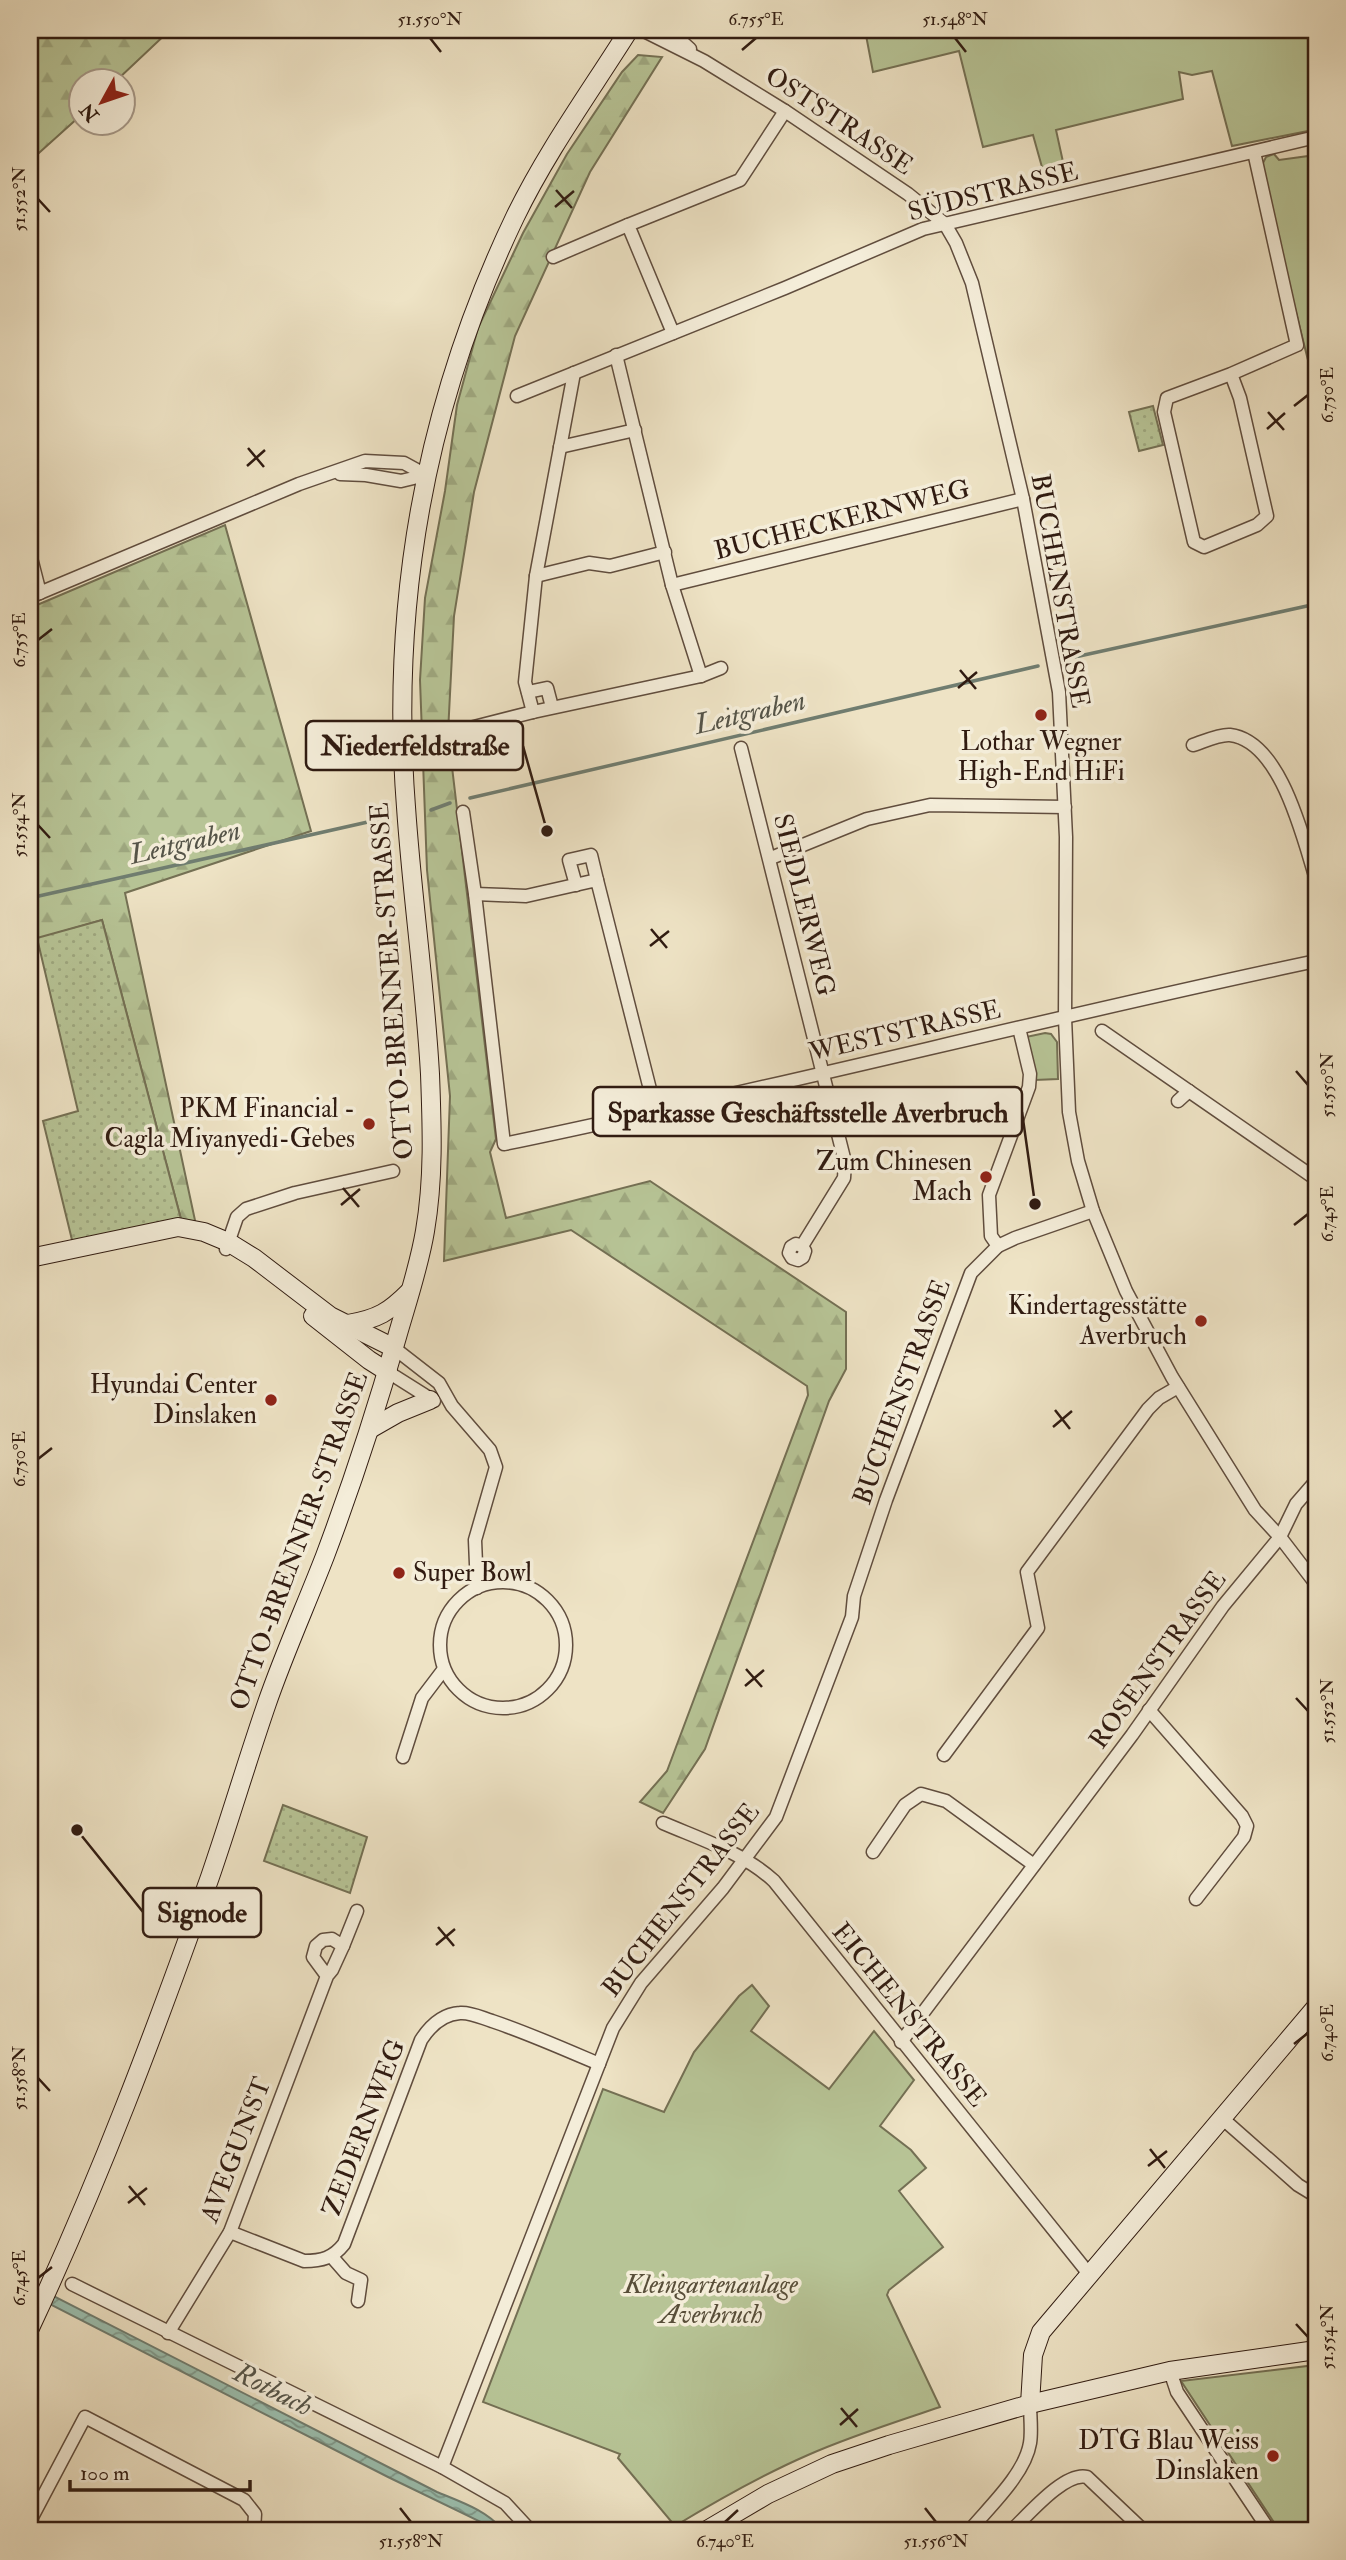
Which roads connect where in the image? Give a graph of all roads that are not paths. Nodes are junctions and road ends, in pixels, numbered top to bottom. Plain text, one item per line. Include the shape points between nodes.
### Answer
1 (629, 30) edge
2 (642, 30) edge
3 (669, 30) edge
4 (704, 61) junction
5 (785, 111) junction
6 (1316, 137) edge
7 (1254, 152) junction
8 (945, 224) junction
9 (628, 226) junction
10 (553, 257) dead end
11 (673, 333) junction
12 (616, 355) junction
13 (574, 373) junction
14 (1231, 374) junction
15 (517, 396) dead end
16 (635, 430) junction
17 (560, 447) junction
18 (426, 475) junction
19 (1024, 499) junction
20 (665, 552) junction
21 (30, 554) edge
22 (536, 576) junction
23 (672, 585) junction
24 (35, 595) edge
25 (721, 668) dead end
26 (701, 676) junction
27 (528, 692) junction
28 (552, 707) junction
29 (533, 712) junction
30 (470, 729) dead end
31 (1193, 744) dead end
32 (741, 748) dead end
33 (1065, 807) junction
34 (463, 812) dead end
35 (771, 858) junction
36 (1316, 879) edge
37 (597, 880) junction
38 (576, 885) junction
39 (475, 894) junction
40 (1316, 961) edge
41 (1065, 1018) junction
42 (1019, 1028) junction
43 (1102, 1031) dead end
44 (823, 1074) junction
45 (1189, 1091) junction
46 (1178, 1101) dead end
47 (656, 1112) junction
48 (393, 1171) dead end
49 (1316, 1179) edge
50 (1093, 1212) junction
51 (227, 1246) junction
52 (802, 1246) dead end
53 (998, 1246) junction
54 (30, 1258) edge
55 (410, 1291) junction
56 (348, 1324) junction
57 (394, 1348) junction
58 (388, 1371) junction
59 (1178, 1387) junction
60 (430, 1400) junction
61 (452, 1406) junction
62 (370, 1429) junction
63 (1316, 1481) edge
64 (1280, 1537) junction
65 (1316, 1584) edge
66 (477, 1588) junction
67 (444, 1669) junction
68 (1149, 1710) junction
69 (944, 1755) dead end
70 (403, 1757) dead end
71 (663, 1823) dead end
72 (873, 1852) dead end
73 (745, 1860) junction
74 (1034, 1865) junction
75 (1196, 1899) dead end
76 (357, 1910) dead end
77 (343, 1946) junction
78 (327, 1976) junction
79 (1316, 2007) edge
80 (901, 2042) junction
81 (599, 2064) junction
82 (1223, 2119) junction
83 (1316, 2196) edge
84 (230, 2232) junction
85 (331, 2257) junction
86 (1089, 2274) junction
87 (72, 2284) dead end
88 (358, 2301) dead end
89 (30, 2328) edge
90 (168, 2333) junction
91 (1316, 2350) edge
92 (1170, 2371) junction
93 (1030, 2404) junction
94 (442, 2467) junction
95 (30, 2521) edge
96 (972, 2529) edge
97 (254, 2530) edge
98 (530, 2530) edge
99 (707, 2530) edge
100 (1012, 2530) edge
101 (1143, 2530) edge
102 (1269, 2530) edge

1 - 18 main road, OTTO-BRENNER-STRASSE via 551,150 516,214 456,362
2 - 4 street, OSTSTRASSE
3 - 4 street, OSTSTRASSE
4 - 5 street, OSTSTRASSE
5 - 8 street, OSTSTRASSE
5 - 9 street via 740,180
6 - 7 street, SÜDSTRASSE
7 - 8 street, SÜDSTRASSE
7 - 14 street via 1297,345
8 - 11 street, SÜDSTRASSE via 923,229
8 - 19 street, BUCHENSTRASSE via 972,283
9 - 10 street
9 - 11 street
11 - 12 street, SÜDSTRASSE
12 - 13 street, SÜDSTRASSE
12 - 16 street
13 - 15 street, SÜDSTRASSE
13 - 17 street
14 - 14 street via 1267,516 1257,525 1203,547 1194,542 1164,412 1167,398
16 - 17 street
16 - 20 street
17 - 22 street
18 - 24 street via 404,463 365,461 299,484
18 - 55 main road, OTTO-BRENNER-STRASSE via 407,596 402,682 406,808 427,1027 432,1187
19 - 23 street, BUCHECKERNWEG
19 - 33 street, BUCHENSTRASSE via 1059,692
20 - 22 street via 610,566 589,563
20 - 23 street
21 - 24 street
22 - 27 street via 525,682
23 - 26 street
25 - 26 street
26 - 28 street
27 - 28 street via 547,688
27 - 29 street
28 - 29 street
29 - 30 street
31 - 36 street via 1229,735 1255,745 1278,773
32 - 35 street, SIEDLERWEG
33 - 35 street via 930,805 867,819
33 - 41 street, BUCHENSTRASSE
34 - 39 street
35 - 44 street, SIEDLERWEG
37 - 38 street
37 - 38 street via 591,855 569,860
37 - 47 street
38 - 39 street via 526,896
39 - 47 street, WESTSTRASSE via 504,1144
40 - 41 street, WESTSTRASSE
41 - 42 street, WESTSTRASSE
41 - 50 street, BUCHENSTRASSE via 1069,1112
42 - 44 street, WESTSTRASSE
42 - 53 street via 1029,1087 989,1195 991,1236
43 - 45 street
44 - 47 street, WESTSTRASSE
44 - 52 street, SIEDLERWEG via 845,1162 844,1178
45 - 46 street
45 - 49 street
48 - 51 street via 246,1209 237,1217
50 - 53 street, BUCHENSTRASSE
50 - 59 street, BUCHENSTRASSE via 1126,1290
51 - 54 main road via 145,1232
51 - 56 main road via 254,1258 330,1316
51 - 58 main road
53 - 73 street, BUCHENSTRASSE via 971,1273 886,1500 854,1595 852,1617 814,1722 776,1817
55 - 56 main road via 384,1315
55 - 57 main road, OTTO-BRENNER-STRASSE
56 - 57 main road
57 - 58 main road, OTTO-BRENNER-STRASSE
57 - 61 street via 439,1383
58 - 60 street
58 - 62 main road, OTTO-BRENNER-STRASSE
59 - 64 street, BUCHENSTRASSE via 1255,1510
59 - 69 street via 1148,1409 1027,1573 1038,1628
60 - 61 street
60 - 62 main road
61 - 66 street via 481,1437 496,1467 475,1540
62 - 89 main road, OTTO-BRENNER-STRASSE via 269,1698 153,2034
63 - 64 street, ROSENSTRASSE via 1296,1504
64 - 65 street, BUCHENSTRASSE
64 - 68 street, ROSENSTRASSE via 1223,1606
66 - 67 street via 457,1602 444,1622 439,1645
66 - 67 street via 518,1584 537,1592 563,1625 563,1667 553,1685 517,1708 494,1709 473,1702 455,1688
67 - 70 street via 422,1698
68 - 74 street, ROSENSTRASSE
68 - 75 street via 1247,1826 1244,1837
71 - 73 street, EICHENSTRASSE
72 - 74 street via 905,1805 921,1794 946,1801
73 - 80 street, EICHENSTRASSE via 774,1881
73 - 81 street, BUCHENSTRASSE via 626,2004
74 - 80 street, ROSENSTRASSE
76 - 77 street, AVEGUNST
77 - 78 street, AVEGUNST
77 - 78 street via 332,1939 316,1946 313,1957
78 - 84 street, AVEGUNST
79 - 82 main road
80 - 86 street, EICHENSTRASSE
81 - 85 street, ZEDERNWEG via 463,2012 437,2022 421,2039 344,2244
81 - 94 street, BUCHENSTRASSE
82 - 83 street
82 - 86 main road
84 - 85 street, ZEDERNWEG via 304,2261
84 - 90 street, AVEGUNST
85 - 88 street, ZEDERNWEG via 345,2273 361,2280
86 - 93 main road via 1041,2332 1033,2354
87 - 90 street
90 - 94 street
91 - 92 main road
92 - 93 main road
92 - 102 street via 1177,2392
93 - 96 street via 1030,2443 1025,2459
93 - 99 main road via 832,2464
94 - 98 street via 505,2503
95 - 97 street via 85,2417 244,2500 255,2514
100 - 101 street via 1079,2475 1087,2477

